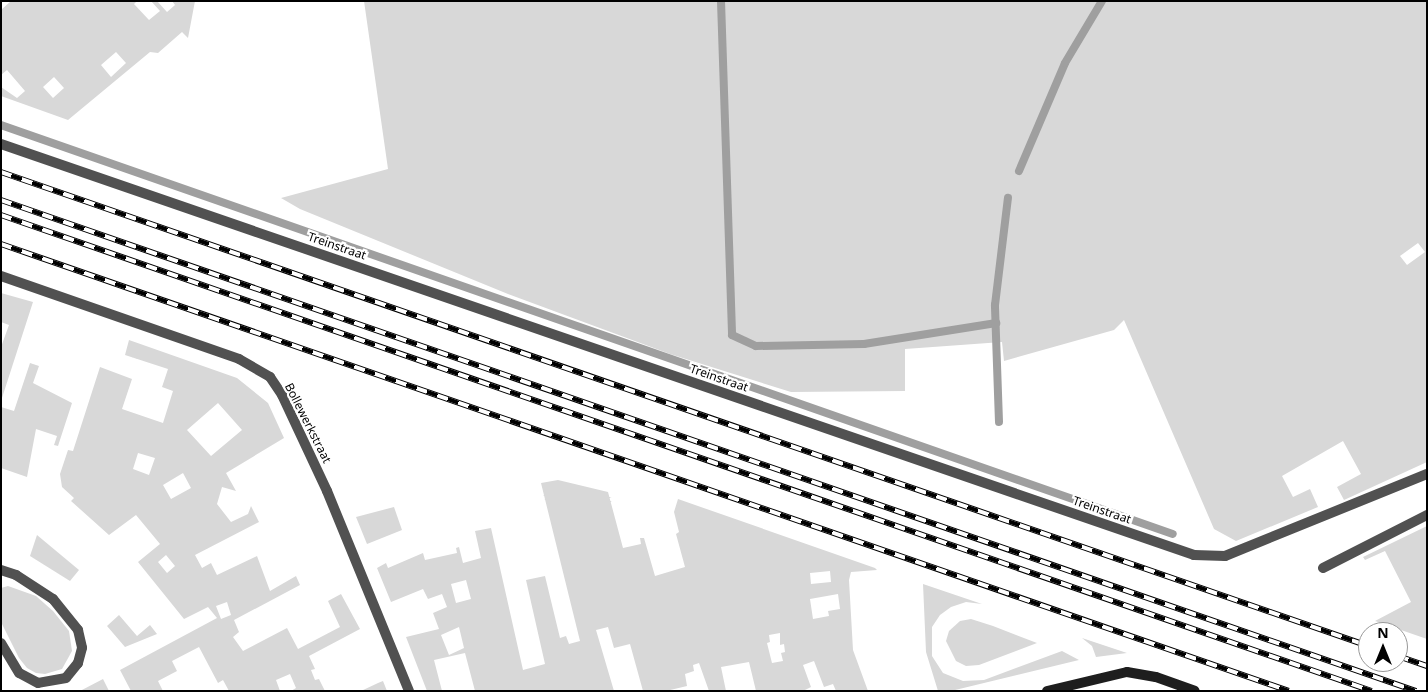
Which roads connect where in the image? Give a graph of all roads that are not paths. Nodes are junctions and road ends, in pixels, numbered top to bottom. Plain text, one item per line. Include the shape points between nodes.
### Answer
1 (1, 144) edge
2 (1, 276) edge
3 (1426, 474) edge
4 (1427, 515) edge
5 (1323, 568) dead end
6 (1, 570) edge
7 (1, 643) edge
8 (409, 691) edge
9 (1047, 691) edge
10 (1195, 691) edge

1 - 3 street, Treinstraat via 1194,555 1226,556
2 - 8 street, Bollewerkstraat via 239,359 270,377 282,395 327,491
4 - 5 street
6 - 7 street via 16,575 53,599 78,630 82,648 78,663 66,678 38,683 20,673
9 - 10 street via 1126,672 1156,677

